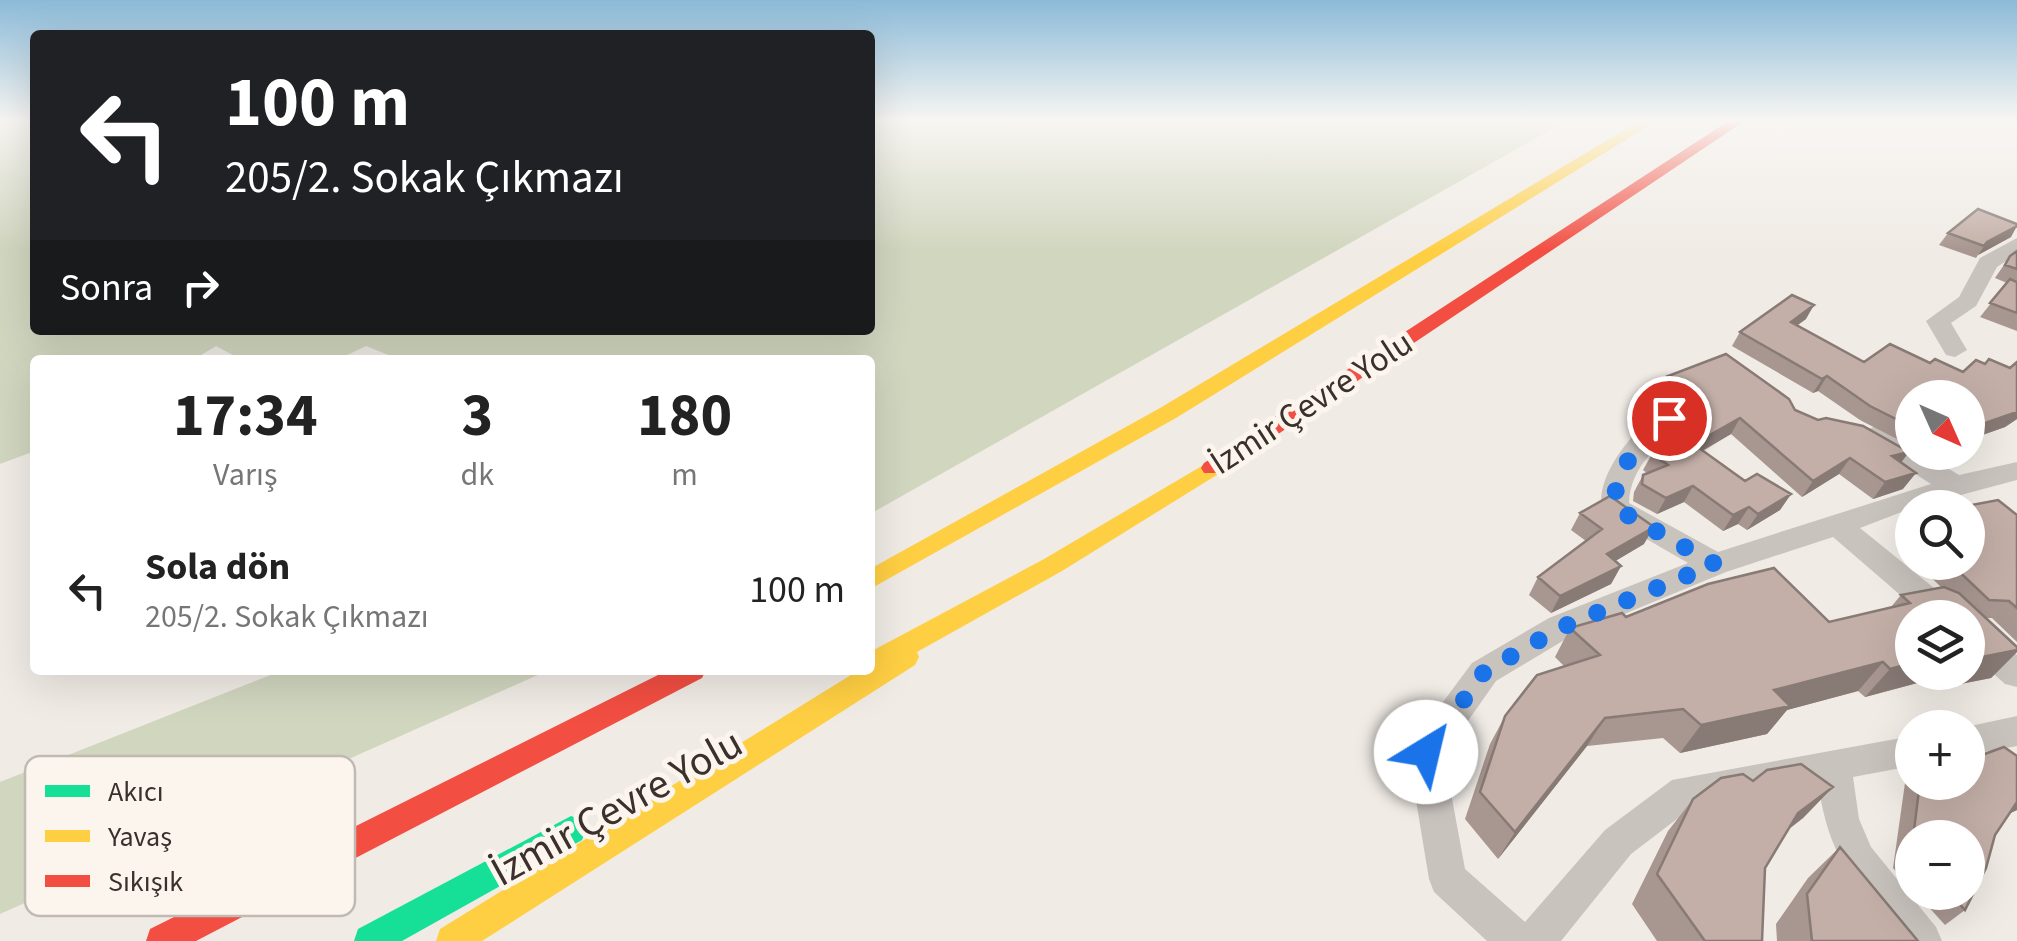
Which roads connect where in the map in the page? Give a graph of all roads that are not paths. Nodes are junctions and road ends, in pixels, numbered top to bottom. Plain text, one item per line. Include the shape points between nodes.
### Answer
1 (1579, 164) edge
2 (1673, 164) edge
3 (2017, 244) edge
4 (1956, 350) dead end
5 (1669, 418) dead end
6 (1844, 425) edge
7 (2010, 479) edge
8 (1956, 487) junction
9 (1838, 525) junction
10 (1715, 564) junction
11 (1052, 565) junction
12 (875, 577) edge
13 (1928, 600) edge
14 (1985, 647) edge
15 (875, 663) edge
16 (2017, 674) edge
17 (683, 675) edge
18 (853, 675) edge
19 (2017, 731) edge
20 (1985, 737) edge
21 (1895, 754) edge
22 (692, 764) dead end
23 (1833, 766) junction
24 (590, 820) dead end
25 (355, 841) edge
26 (194, 916) edge
27 (210, 916) edge
28 (138, 941) edge
29 (162, 941) edge
30 (370, 941) edge
31 (452, 941) edge
32 (1516, 941) edge
33 (1535, 941) edge
34 (1922, 941) edge

1 - 12 highway, İzmir Çevre Yolu via 1168,413
2 - 11 highway, İzmir Çevre Yolu via 1230,457
3 - 4 street via 1988,263 1968,301 1938,321
5 - 10 street via 1628,455 1615,508
6 - 8 street via 1890,442
7 - 8 street
8 - 9 street
9 - 10 street
9 - 13 street
10 - 32 street via 1560,628 1484,672 1426,752 1448,879
11 - 15 highway, İzmir Çevre Yolu
11 - 31 highway
14 - 16 street
17 - 25 highway
18 - 22 highway, İzmir Çevre Yolu
19 - 20 street
21 - 23 street
23 - 33 street via 1685,791 1618,842
23 - 34 street via 1840,818 1857,859
24 - 30 highway, İzmir Çevre Yolu
26 - 28 highway
27 - 29 highway

